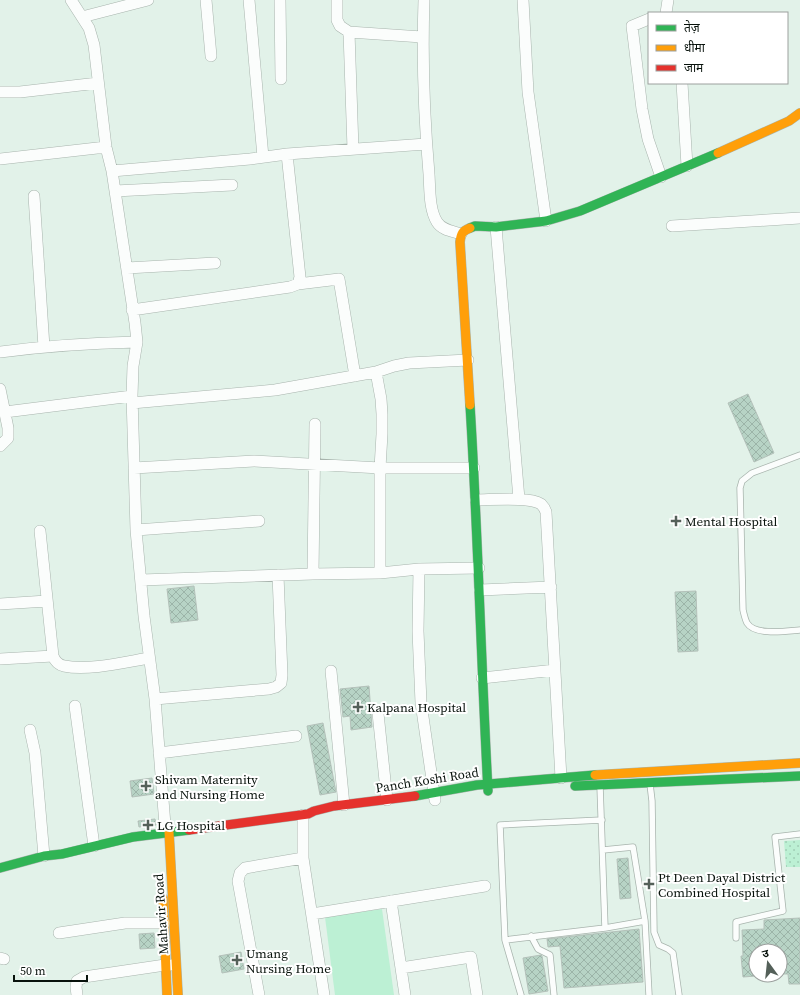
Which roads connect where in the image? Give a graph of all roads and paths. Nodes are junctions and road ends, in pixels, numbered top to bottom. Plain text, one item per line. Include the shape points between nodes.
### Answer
1 (71, 0) edge
2 (148, 0) edge
3 (206, 0) edge
4 (249, 0) edge
5 (280, 0) edge
6 (337, 0) edge
7 (424, 0) edge
8 (523, 0) edge
9 (668, 0) edge
10 (666, 12) edge
11 (82, 17) junction
12 (648, 19) edge
13 (349, 32) junction
14 (422, 37) junction
15 (211, 56) dead end
16 (281, 79) dead end
17 (98, 83) junction
18 (682, 84) edge
19 (0, 92) edge
20 (800, 113) edge
21 (426, 144) junction
22 (106, 147) junction
23 (353, 149) junction
24 (288, 154) junction
25 (262, 157) junction
26 (0, 159) edge
27 (687, 166) junction
28 (112, 171) junction
29 (661, 177) junction
30 (232, 185) dead end
31 (115, 191) junction
32 (34, 196) dead end
33 (800, 218) edge
34 (546, 221) junction
35 (672, 226) dead end
36 (496, 227) junction
37 (461, 234) junction
38 (215, 263) dead end
39 (127, 268) junction
40 (298, 284) junction
41 (132, 310) junction
42 (137, 342) junction
43 (44, 346) junction
44 (0, 352) edge
45 (468, 360) junction
46 (376, 372) junction
47 (355, 376) junction
48 (0, 389) edge
49 (132, 399) junction
50 (5, 412) junction
51 (315, 424) dead end
52 (0, 446) edge
53 (800, 455) edge
54 (314, 464) junction
55 (134, 468) junction
56 (380, 468) junction
57 (474, 468) junction
58 (519, 499) junction
59 (476, 500) junction
60 (259, 521) dead end
61 (136, 530) junction
62 (40, 531) dead end
63 (479, 568) junction
64 (419, 569) junction
65 (380, 573) junction
66 (313, 574) junction
67 (278, 575) junction
68 (141, 580) junction
69 (551, 587) junction
70 (480, 590) junction
71 (47, 601) junction
72 (0, 604) edge
73 (800, 630) edge
74 (53, 656) junction
75 (149, 658) junction
76 (0, 660) edge
77 (555, 670) junction
78 (331, 671) dead end
79 (482, 678) junction
80 (155, 700) junction
81 (75, 706) dead end
82 (378, 713) dead end
83 (30, 730) dead end
84 (296, 736) dead end
85 (159, 753) junction
86 (800, 764) edge
87 (649, 771) junction
88 (600, 774) junction
89 (800, 776) edge
90 (561, 778) junction
91 (649, 782) junction
92 (600, 785) junction
93 (488, 788) junction
94 (434, 796) junction
95 (387, 800) junction
96 (344, 805) junction
97 (306, 815) junction
98 (602, 820) junction
99 (165, 830) junction
100 (800, 834) edge
101 (94, 846) junction
102 (603, 850) junction
103 (62, 854) junction
104 (44, 856) junction
105 (303, 858) junction
106 (0, 868) edge
107 (0, 876) edge
108 (485, 886) dead end
109 (391, 901) junction
110 (312, 914) junction
111 (646, 920) junction
112 (164, 922) junction
113 (605, 928) junction
114 (59, 934) dead end
115 (531, 936) junction
116 (736, 938) dead end
117 (505, 940) junction
118 (165, 965) junction
119 (177, 966) junction
120 (401, 968) junction
121 (76, 995) edge
122 (167, 995) edge
123 (178, 995) edge
124 (260, 995) edge
125 (324, 995) edge
126 (405, 995) edge
127 (477, 995) edge
128 (521, 995) edge
129 (554, 995) edge
130 (649, 995) edge
131 (680, 995) edge

1 - 11 street
2 - 11 street
3 - 15 street
4 - 25 street
5 - 16 street
6 - 13 street via 337,20 340,26
7 - 14 street
8 - 34 street via 528,92
9 - 10 street
11 - 17 street via 89,28 94,45
12 - 29 street via 632,26 642,110 648,139
13 - 14 street
13 - 23 street
14 - 21 street
17 - 19 street
17 - 22 street
18 - 27 street
20 - 27 street via 789,121
21 - 23 street
21 - 37 street via 432,209 437,222 445,229
22 - 26 street
22 - 28 street
23 - 24 street
24 - 25 street
24 - 40 street via 300,277
25 - 28 street
27 - 29 street
28 - 31 street
29 - 34 street via 580,211
30 - 31 street
31 - 39 street
32 - 43 street
33 - 35 street
34 - 36 street
36 - 37 street via 475,226
36 - 58 street
37 - 45 street
38 - 39 street
39 - 41 street
40 - 41 street
40 - 47 street via 339,279
41 - 42 street
42 - 43 street
42 - 49 street
43 - 44 street
45 - 46 street via 409,363
45 - 57 street
46 - 47 street
46 - 56 street via 382,414
47 - 49 street via 275,390
48 - 50 street
49 - 50 street
49 - 55 street
50 - 52 street via 8,438
51 - 54 street
53 - 73 lane via 752,473 742,481 740,488 743,610 747,624 774,632
54 - 55 street via 254,461
54 - 56 street
54 - 66 street
55 - 61 street
56 - 57 street
56 - 65 street
57 - 59 street
58 - 59 street
58 - 69 street via 542,504 546,512
59 - 63 street
60 - 61 street
61 - 68 street
62 - 71 street
63 - 64 street
63 - 70 street
64 - 65 street
64 - 94 street via 421,704
65 - 66 street
66 - 67 street
67 - 68 street
67 - 80 street via 281,683 269,689
68 - 75 street
69 - 70 street
69 - 77 street
70 - 79 street
71 - 72 street
71 - 74 street
74 - 75 street via 55,661 65,666 88,667
74 - 76 street
75 - 80 street
77 - 79 street
77 - 90 street
78 - 96 street
79 - 93 street
80 - 85 street
81 - 101 street
82 - 95 street
83 - 104 street via 35,752
84 - 85 street
85 - 99 street
86 - 87 street, Panch Koshi Road
87 - 88 street, Panch Koshi Road
87 - 91 lane
88 - 90 street, Panch Koshi Road
88 - 92 lane
89 - 91 street
90 - 93 street, Panch Koshi Road
91 - 92 street
91 - 131 lane via 652,801 654,932 659,945 673,954
92 - 93 street
92 - 98 lane
93 - 94 street, Panch Koshi Road
94 - 95 street, Panch Koshi Road
94 - 97 street via 314,816
95 - 96 street, Panch Koshi Road
96 - 97 street, Panch Koshi Road
97 - 99 street, Panch Koshi Road
97 - 105 street
98 - 102 lane
98 - 117 lane via 500,825
99 - 101 street, Panch Koshi Road
99 - 112 street
99 - 119 street, Mahavir Road
100 - 116 lane via 775,837 782,911 736,922
101 - 103 street, Panch Koshi Road
102 - 111 lane via 633,847
102 - 113 lane
103 - 104 street, Panch Koshi Road
103 - 107 street, Panch Koshi Road via 46,864
104 - 106 street, Panch Koshi Road
105 - 110 street
105 - 124 street via 245,868 240,873 238,881
108 - 109 street
109 - 110 street
109 - 120 street
110 - 125 street
111 - 113 lane
111 - 130 lane
112 - 114 street via 126,923
112 - 118 street
113 - 115 lane
115 - 117 lane
115 - 129 lane via 538,949 550,955
117 - 128 lane
118 - 119 street
118 - 121 street via 84,977 77,981
118 - 122 street
119 - 123 street, Mahavir Road
120 - 126 street
120 - 127 street via 471,957

